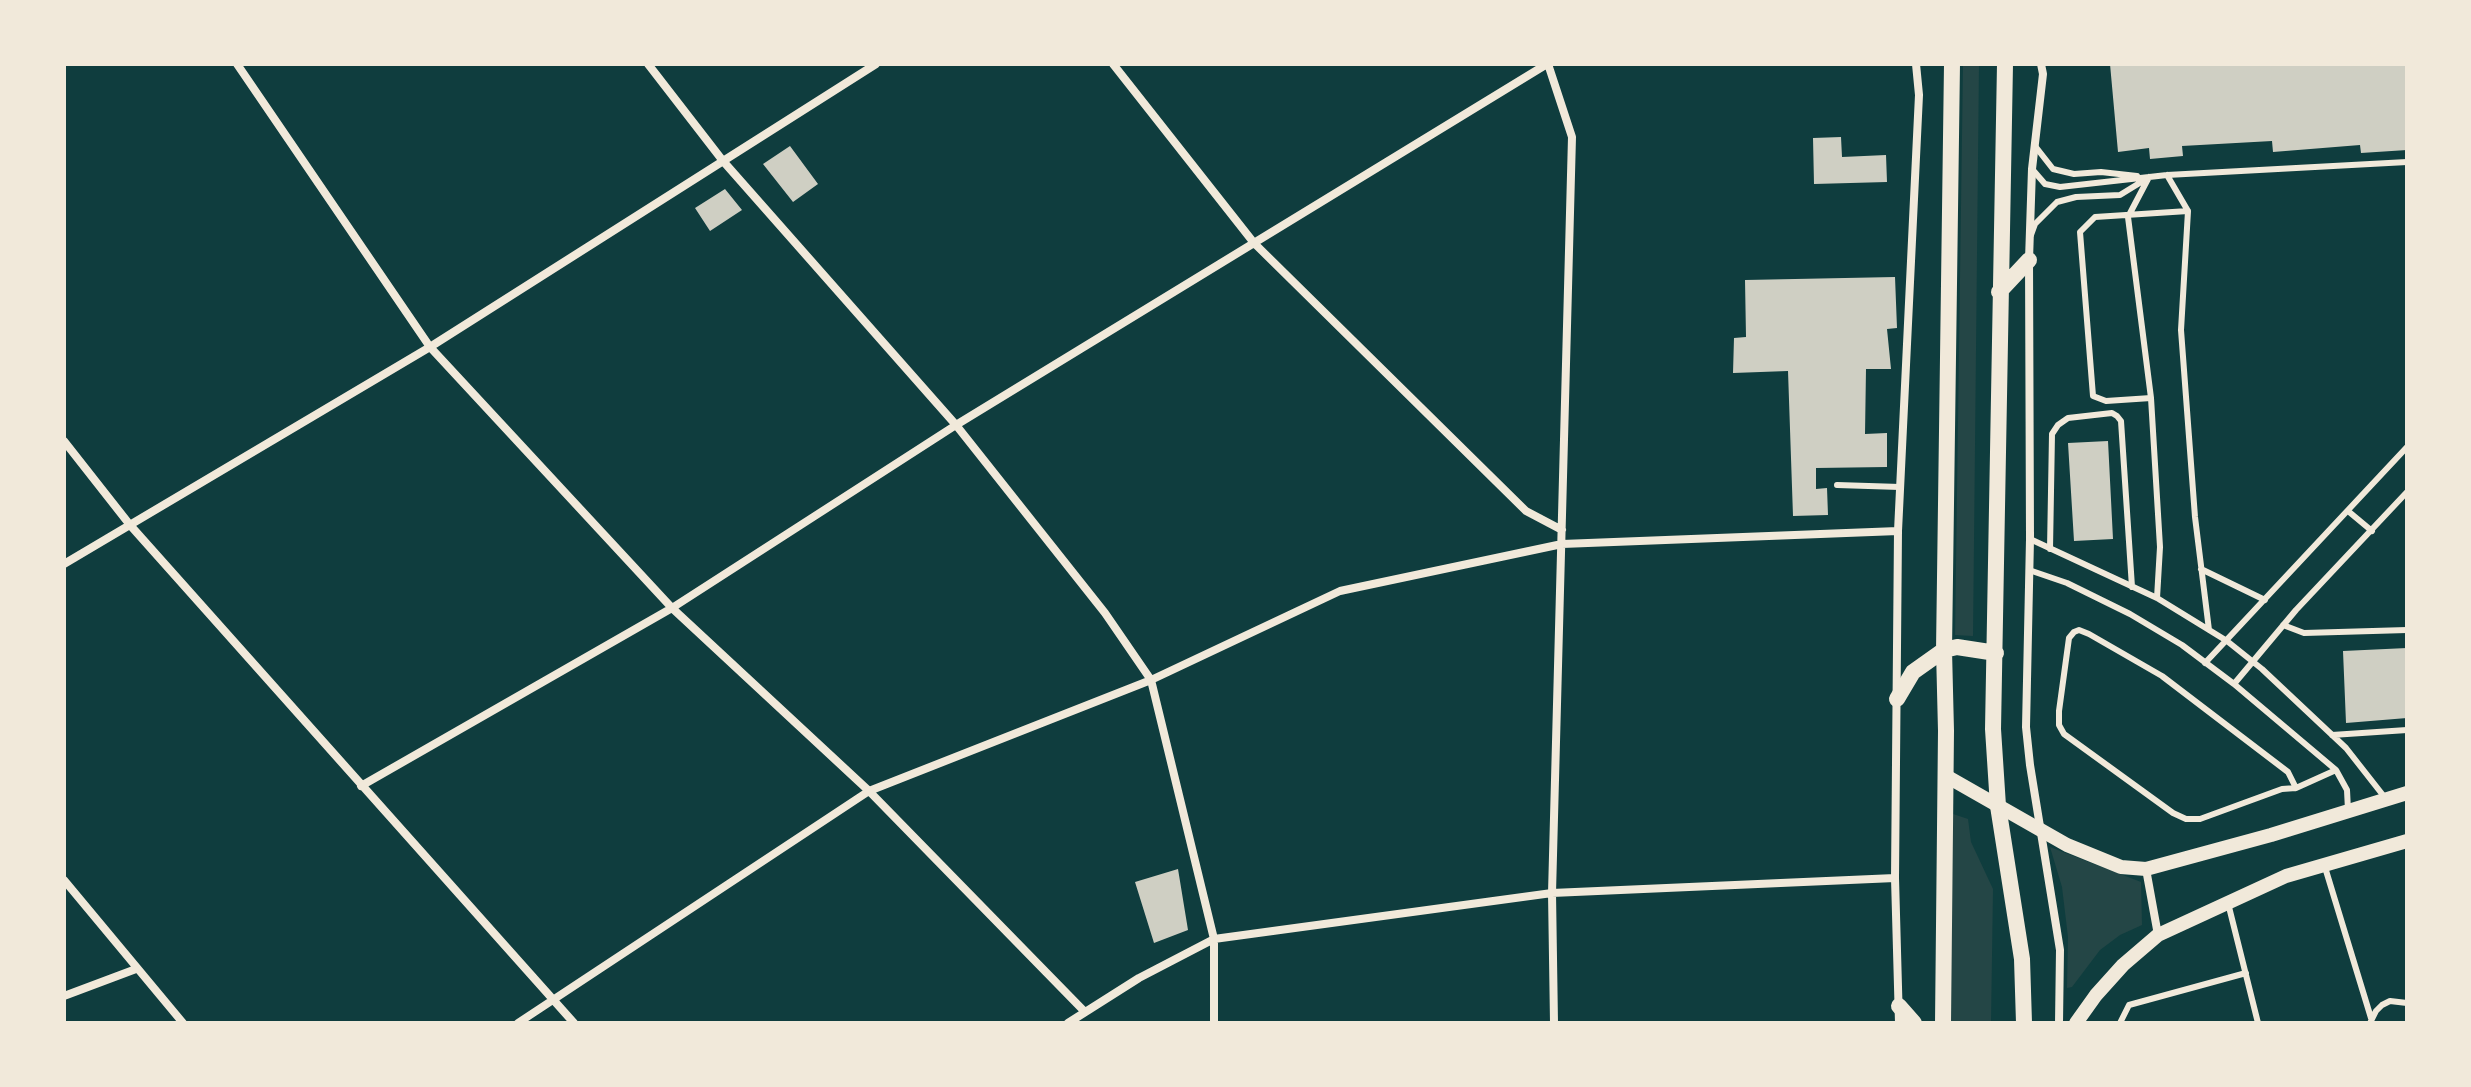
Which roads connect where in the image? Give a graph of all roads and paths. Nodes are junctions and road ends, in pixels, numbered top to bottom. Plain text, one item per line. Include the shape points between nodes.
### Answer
1 (237, 64) edge
2 (648, 64) edge
3 (876, 64) edge
4 (1113, 64) edge
5 (1547, 64) edge
6 (1916, 64) edge
7 (1952, 64) edge
8 (2005, 64) edge
9 (2041, 64) edge
10 (2035, 146) junction
11 (723, 161) junction
12 (2407, 162) edge
13 (2032, 169) junction
14 (2167, 175) junction
15 (2149, 177) junction
16 (2188, 211) junction
17 (2128, 217) junction
18 (2030, 237) junction
19 (1254, 243) junction
20 (2029, 260) junction
21 (1999, 292) junction
22 (430, 347) junction
23 (2151, 398) junction
24 (956, 425) junction
25 (64, 441) edge
26 (2407, 447) edge
27 (1837, 485) dead end
28 (1900, 487) junction
29 (2407, 492) edge
30 (2348, 511) junction
31 (130, 525) junction
32 (1562, 530) junction
33 (1898, 531) junction
34 (2372, 531) junction
35 (2030, 539) junction
36 (1562, 544) junction
37 (2050, 549) junction
38 (64, 564) edge
39 (2201, 569) junction
40 (2029, 570) junction
41 (2132, 587) junction
42 (2157, 598) junction
43 (2265, 600) junction
44 (672, 608) junction
45 (2283, 625) junction
46 (2209, 630) junction
47 (2407, 630) edge
48 (2227, 641) junction
49 (1944, 650) junction
50 (1996, 653) junction
51 (2252, 661) junction
52 (2205, 663) junction
53 (1151, 680) junction
54 (2234, 684) junction
55 (1897, 699) junction
56 (2407, 730) edge
57 (2332, 735) junction
58 (2336, 770) junction
59 (1946, 776) junction
60 (361, 786) junction
61 (2296, 788) junction
62 (869, 791) junction
63 (2407, 793) edge
64 (2386, 799) junction
65 (1998, 806) junction
66 (2348, 811) junction
67 (2040, 830) junction
68 (2407, 841) edge
69 (2324, 864) junction
70 (2146, 869) junction
71 (1895, 878) junction
72 (64, 880) edge
73 (1552, 893) junction
74 (2228, 903) junction
75 (2158, 935) junction
76 (1214, 939) junction
77 (136, 969) junction
78 (2246, 973) junction
79 (64, 996) edge
80 (552, 1001) junction
81 (2407, 1003) edge
82 (1084, 1011) junction
83 (1899, 1015) edge
84 (2371, 1021) edge
85 (183, 1023) edge
86 (518, 1023) edge
87 (574, 1023) edge
88 (1068, 1023) edge
89 (1214, 1023) edge
90 (1554, 1023) edge
91 (1914, 1023) edge
92 (1943, 1023) edge
93 (2024, 1023) edge
94 (2059, 1023) edge
95 (2076, 1023) edge
96 (2120, 1023) edge
97 (2258, 1023) edge

1 - 22 street
2 - 11 street
3 - 11 street
4 - 19 street
5 - 19 street
5 - 32 street via 1572,137
6 - 28 street
7 - 49 main road
8 - 21 main road
9 - 10 street
10 - 13 street
10 - 15 lane via 2053,169
11 - 22 street
11 - 24 street
12 - 14 lane
13 - 15 lane via 2045,184 2060,187
13 - 18 street
14 - 15 lane
14 - 16 lane
15 - 17 lane
15 - 18 lane via 2120,195 2057,202
16 - 17 lane
16 - 39 lane via 2181,330
17 - 23 lane
17 - 23 lane via 2095,217 2080,232 2090,389 2106,401
18 - 20 street
19 - 24 street
19 - 32 street via 1526,511
20 - 21 main road
20 - 35 street
21 - 50 main road
22 - 31 street
22 - 44 street
23 - 42 lane via 2160,547
24 - 44 street
24 - 53 street via 1105,613
25 - 31 street
26 - 30 lane
27 - 28 lane
28 - 33 street
29 - 34 lane
30 - 34 lane
30 - 43 lane
31 - 38 street
31 - 60 street
32 - 36 street
33 - 36 street
33 - 55 street
34 - 45 lane
35 - 37 lane
35 - 40 street
36 - 53 street via 1340,591
36 - 73 street
37 - 41 lane
37 - 41 lane via 2052,434 2068,418 2112,413 2121,421
39 - 43 lane
39 - 46 lane
40 - 52 lane via 2130,614
40 - 67 street via 2026,727
41 - 42 lane
42 - 46 lane
43 - 48 lane
44 - 60 street
44 - 62 street
45 - 47 lane via 2304,633
45 - 51 lane
46 - 48 lane
48 - 51 lane
48 - 52 lane
49 - 50 main road
49 - 55 main road via 1913,672
49 - 59 main road
50 - 65 main road
51 - 54 lane
51 - 57 lane
52 - 54 lane
53 - 62 street
53 - 76 street
54 - 58 lane
55 - 71 street
56 - 57 lane
57 - 64 lane
58 - 61 lane
58 - 66 lane via 2347,790
59 - 65 street
59 - 92 main road
60 - 80 street
61 - 61 lane via 2288,772 2162,676 2089,634 2079,630 2069,638 2059,711 2064,734 2173,813 2200,819
62 - 80 street
62 - 82 street
63 - 64 street
64 - 66 street
65 - 67 street
65 - 93 main road via 2022,959
66 - 70 street
67 - 70 street via 2121,867
67 - 94 street via 2060,950
68 - 69 street
69 - 74 street
69 - 84 lane
70 - 75 street
71 - 73 street
71 - 83 street
72 - 77 street
73 - 76 street
73 - 90 street
74 - 75 street
74 - 78 lane
75 - 95 street via 2123,965
76 - 82 street
76 - 89 street
77 - 79 street
77 - 85 street
78 - 96 lane via 2129,1005
78 - 97 lane
80 - 86 street
80 - 87 street
81 - 84 lane via 2390,1001
82 - 88 street
83 - 91 main road

